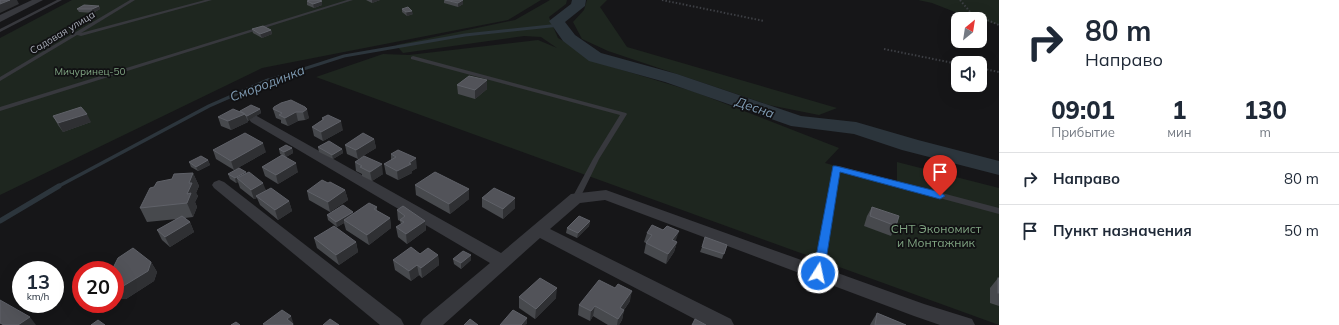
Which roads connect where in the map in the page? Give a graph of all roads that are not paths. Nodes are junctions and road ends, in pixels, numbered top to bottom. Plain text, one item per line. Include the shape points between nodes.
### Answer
1 (39, 0) edge
2 (60, 0) edge
3 (133, 0) edge
4 (210, 0) edge
5 (351, 0) edge
6 (0, 19) edge
7 (0, 31) edge
8 (69, 38) junction
9 (413, 58) dead end
10 (0, 79) edge
11 (0, 109) edge
12 (255, 119) dead end
13 (219, 185) dead end
14 (576, 198) junction
15 (999, 211) edge
16 (538, 230) junction
17 (502, 262) junction
18 (818, 273) junction
19 (394, 325) edge
20 (430, 325) edge
21 (724, 325) edge
22 (965, 325) edge

1 - 6 street
2 - 7 lane
3 - 8 lane, Садовая улица
4 - 8 lane
5 - 11 lane
8 - 10 lane, Садовая улица
9 - 14 lane via 624,114
12 - 17 street
13 - 19 street
14 - 16 street
14 - 18 street via 606,195
15 - 18 lane via 836,168
16 - 17 street
16 - 21 street
17 - 20 street
18 - 22 street

